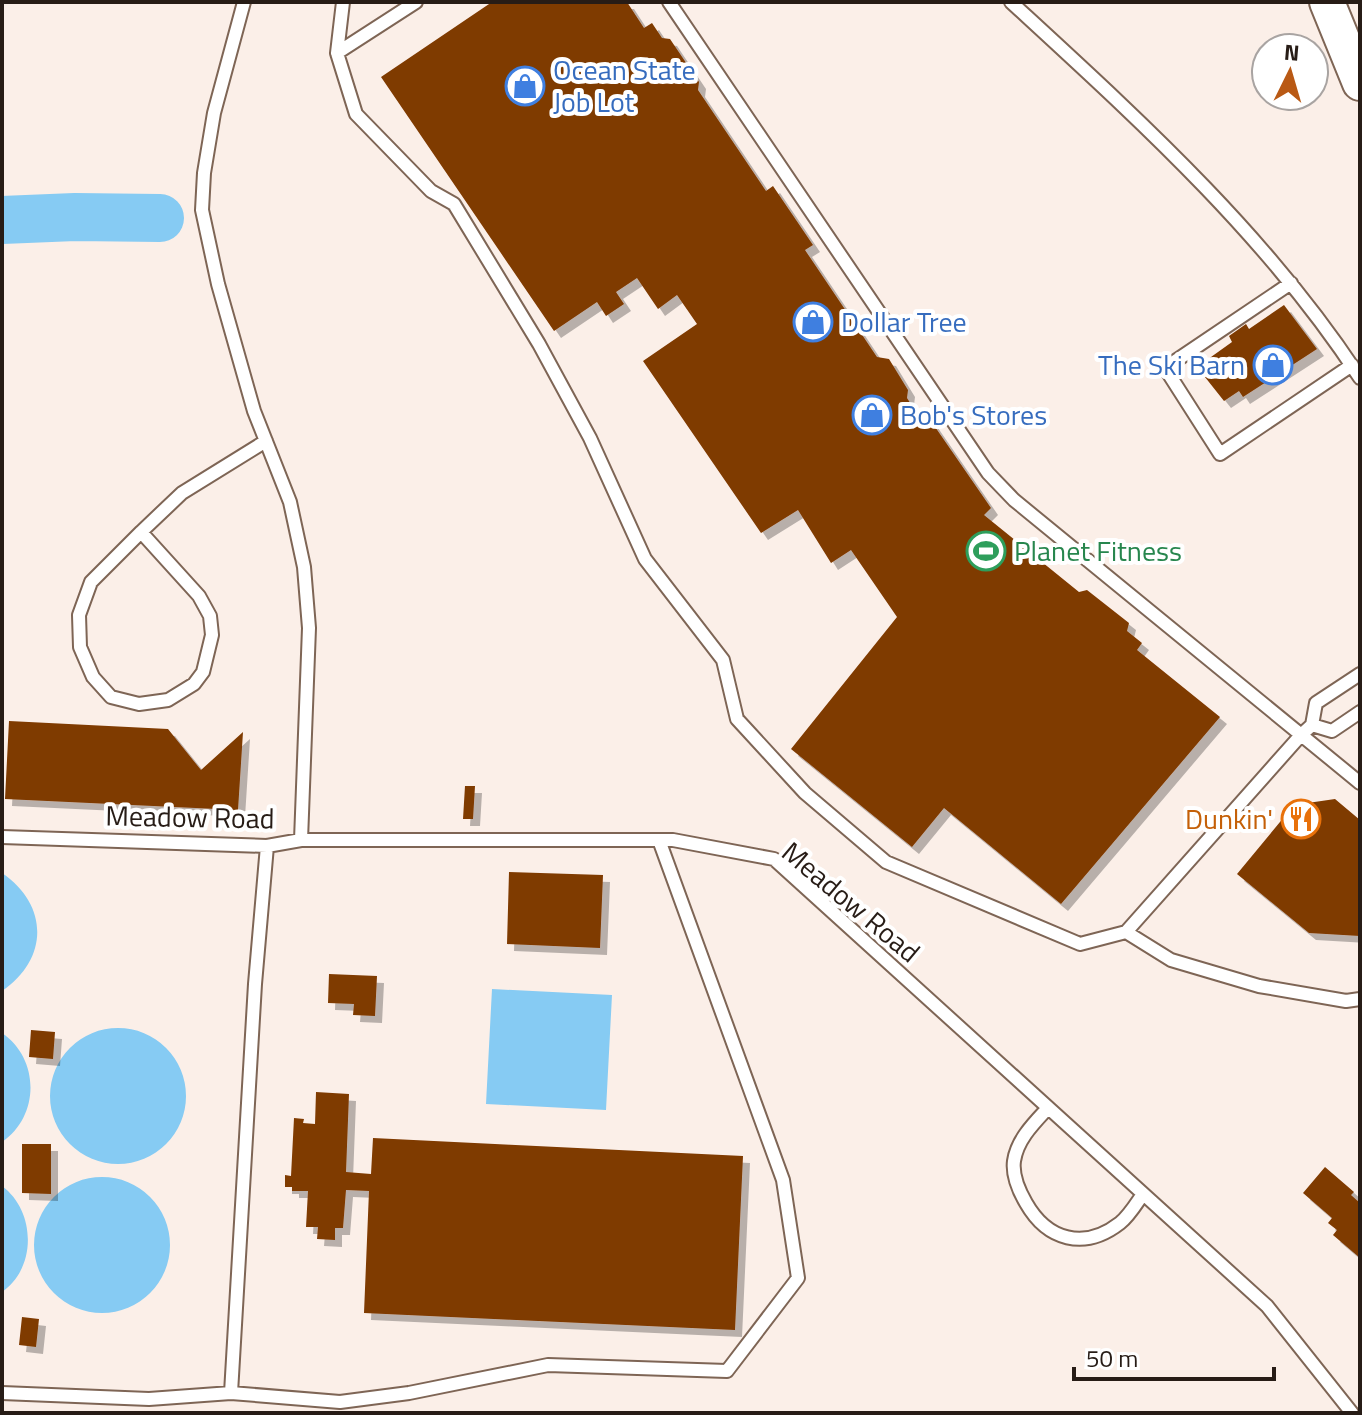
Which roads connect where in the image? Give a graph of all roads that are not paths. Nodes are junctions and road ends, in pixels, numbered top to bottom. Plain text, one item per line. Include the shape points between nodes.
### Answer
1 (244, 2) edge
2 (343, 2) edge
3 (416, 2) edge
4 (669, 2) edge
5 (1011, 2) edge
6 (1327, 2) edge
7 (337, 53) junction
8 (1360, 83) edge
9 (1291, 283) junction
10 (1352, 365) junction
11 (1360, 378) edge
12 (266, 441) junction
13 (141, 532) junction
14 (1360, 674) edge
15 (1360, 712) edge
16 (1312, 725) junction
17 (1301, 735) junction
18 (1357, 775) edge
19 (2, 837) edge
20 (301, 840) junction
21 (659, 840) junction
22 (267, 846) junction
23 (1126, 932) junction
24 (1360, 999) edge
25 (1047, 1109) junction
26 (1143, 1194) junction
27 (2, 1393) edge
28 (231, 1393) junction
29 (1352, 1413) edge

1 - 12 lane via 214,113 202,210 218,284
2 - 7 lane
3 - 7 lane
4 - 17 lane via 988,473 1014,500
5 - 9 lane via 1152,132
6 - 8 main road
7 - 23 lane via 356,114 431,191 454,204 539,344 590,438 645,559 723,660 737,719 805,793 886,862 1080,944
9 - 10 lane
9 - 10 lane via 1165,368 1220,454
10 - 11 lane
12 - 13 lane via 182,493
12 - 20 lane via 299,534 308,600
13 - 13 lane via 91,582 79,615 80,647 93,677 111,697 139,704 168,700 194,684 206,664 212,635 210,616 199,596
14 - 16 lane via 1316,703
15 - 16 lane via 1332,731
16 - 17 lane
17 - 18 lane
17 - 23 lane
19 - 22 lane, Meadow Road
20 - 21 lane, Meadow Road
20 - 22 lane, Meadow Road
21 - 25 lane, Meadow Road via 774,859
21 - 28 lane via 783,1180 798,1278 727,1371 548,1365 340,1402
22 - 28 lane
23 - 24 lane via 1171,960 1259,986
25 - 26 lane, Meadow Road
25 - 26 lane via 1025,1132 1014,1161 1018,1189 1035,1220 1066,1239 1101,1235 1122,1222
26 - 29 lane, Meadow Road via 1267,1306
27 - 28 lane via 149,1399

